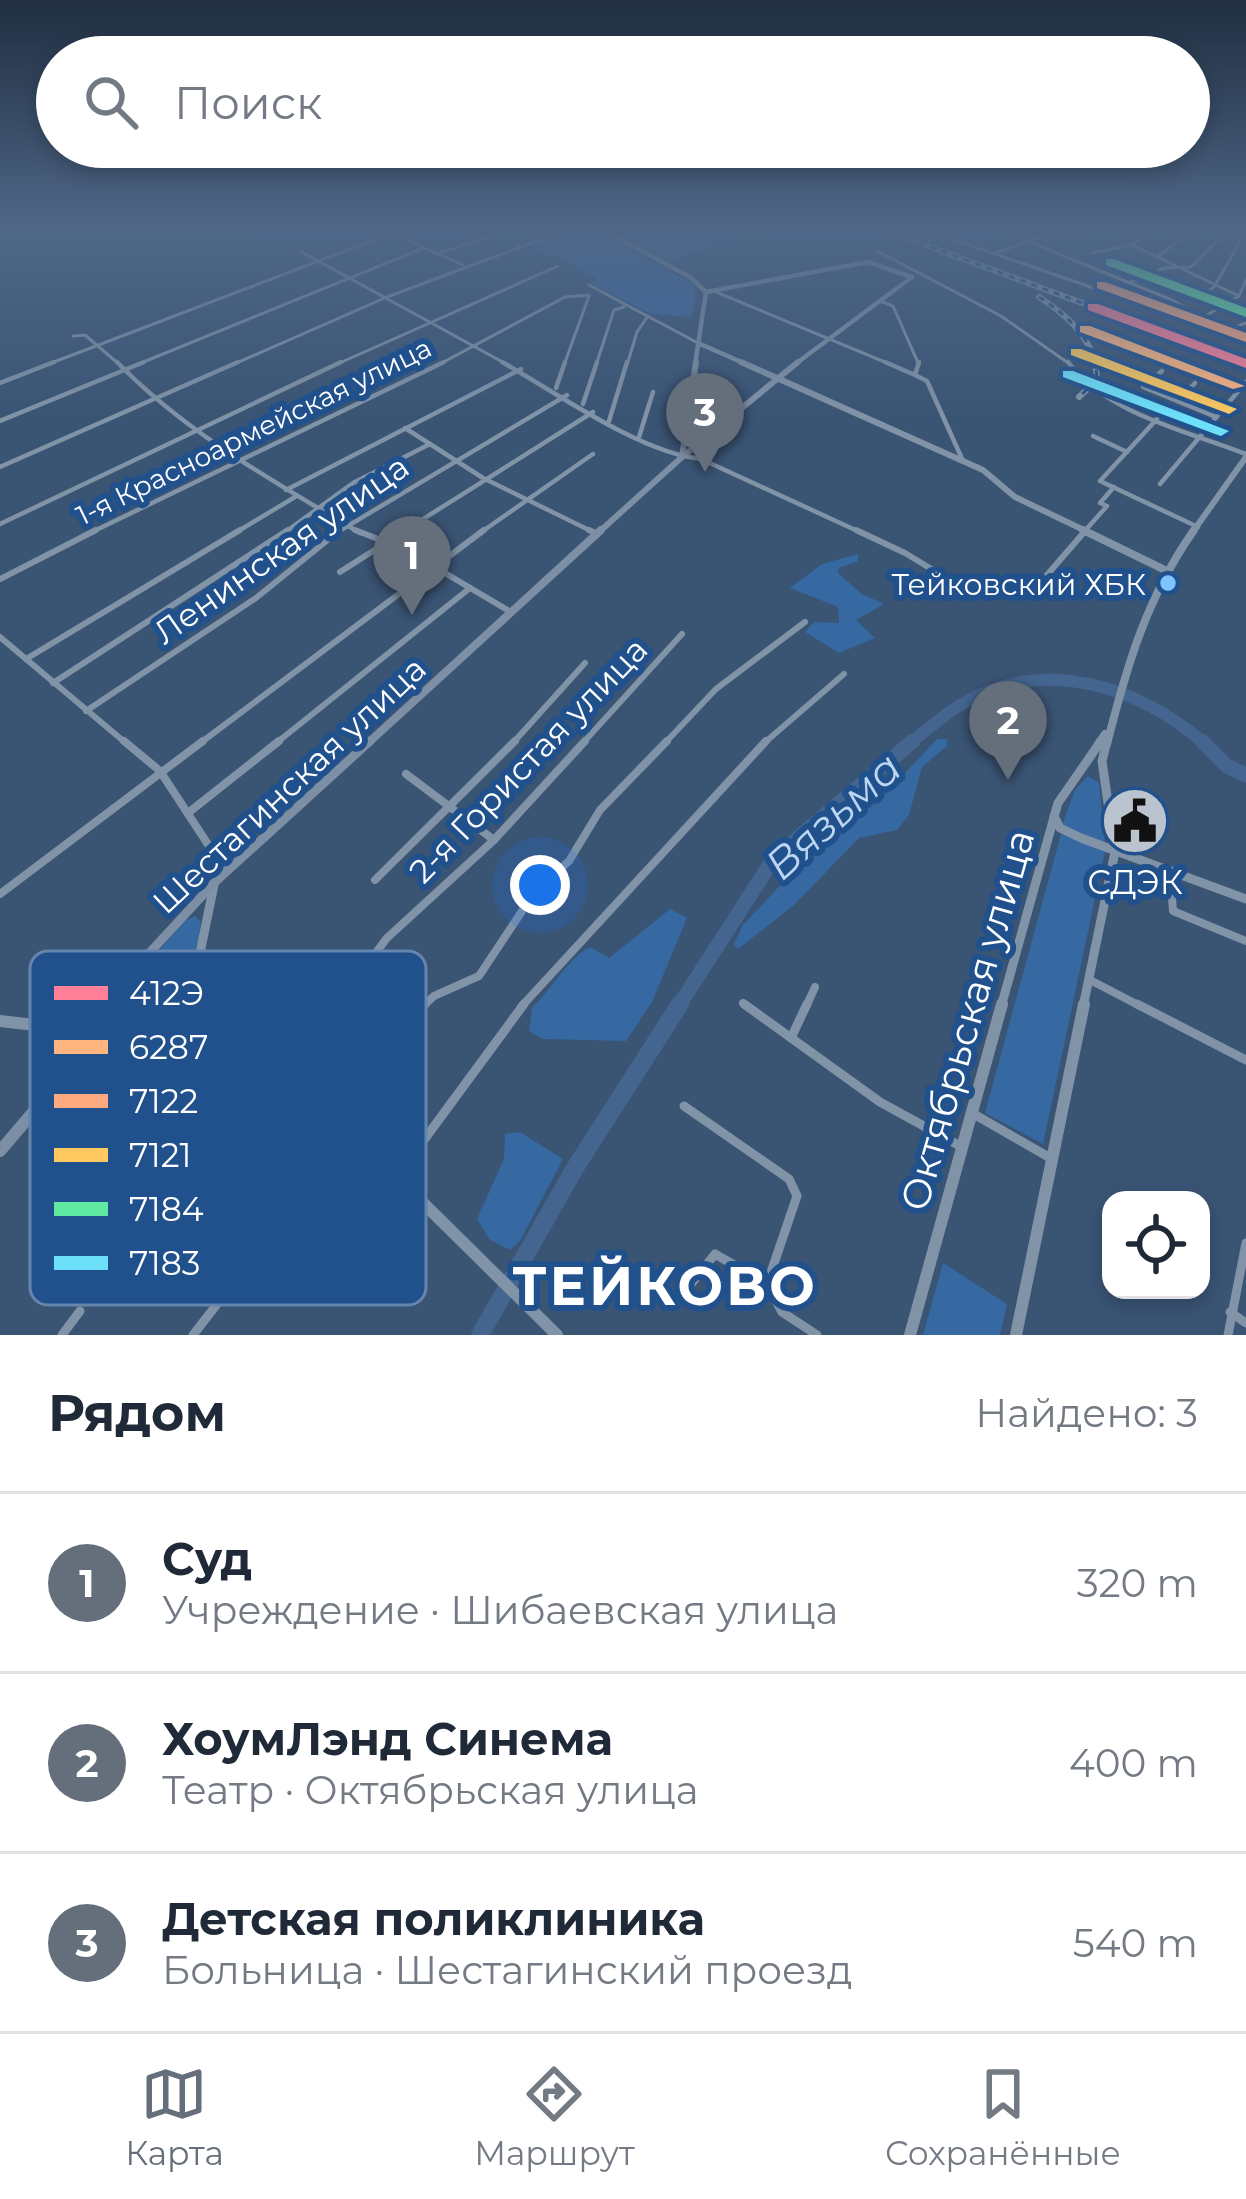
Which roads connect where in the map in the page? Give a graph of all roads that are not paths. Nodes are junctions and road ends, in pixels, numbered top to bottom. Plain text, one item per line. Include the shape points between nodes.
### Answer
1 (234, 292) edge
2 (315, 292) edge
3 (378, 292) edge
4 (399, 292) edge
5 (496, 292) edge
6 (594, 292) edge
7 (602, 292) edge
8 (711, 292) joint
9 (892, 292) edge
10 (956, 292) edge
11 (1105, 292) edge
12 (1148, 292) edge
13 (1203, 292) edge
14 (1231, 292) edge
15 (1241, 292) edge
16 (590, 295) junction
17 (1239, 296) junction
18 (387, 297) junction
19 (1198, 297) dead end
20 (880, 301) junction
21 (631, 307) junction
22 (648, 316) junction
23 (1202, 318) junction
24 (430, 320) junction
25 (1246, 323) edge
26 (1225, 331) junction
27 (73, 336) dead end
28 (1235, 337) junction
29 (830, 339) junction
30 (698, 343) junction
31 (1246, 343) edge
32 (98, 344) junction
33 (479, 346) junction
34 (521, 369) junction
35 (1162, 370) dead end
36 (123, 371) junction
37 (915, 374) junction
38 (777, 378) junction
39 (1246, 382) edge
40 (0, 383) edge
41 (1195, 383) dead end
42 (556, 388) junction
43 (652, 392) dead end
44 (567, 394) junction
45 (153, 399) junction
46 (1178, 401) junction
47 (583, 404) junction
48 (593, 412) junction
49 (1217, 417) junction
50 (1157, 419) junction
51 (609, 421) junction
52 (0, 422) edge
53 (405, 428) junction
54 (194, 431) junction
55 (639, 436) junction
56 (1093, 436) dead end
57 (1201, 436) junction
58 (430, 444) junction
59 (1127, 452) junction
60 (593, 454) dead end
61 (1246, 456) edge
62 (682, 458) junction
63 (237, 459) junction
64 (455, 461) junction
65 (963, 461) junction
66 (0, 467) edge
67 (483, 478) junction
68 (1160, 484) dead end
69 (1114, 487) junction
70 (286, 490) junction
71 (296, 496) junction
72 (525, 500) junction
73 (319, 508) junction
74 (0, 524) edge
75 (347, 526) junction
76 (1198, 527) junction
77 (1086, 532) junction
78 (595, 533) junction
79 (384, 545) junction
80 (435, 565) junction
81 (1165, 570) junction
82 (340, 572) dead end
83 (0, 579) edge
84 (470, 588) junction
85 (509, 611) junction
86 (806, 622) dead end
87 (682, 634) dead end
88 (0, 637) edge
89 (26, 659) junction
90 (585, 663) dead end
91 (844, 674) dead end
92 (53, 683) junction
93 (86, 711) junction
94 (1106, 732) junction
95 (1082, 766) junction
96 (160, 771) junction
97 (1103, 772) junction
98 (406, 774) dead end
99 (449, 806) junction
100 (188, 813) junction
101 (1054, 816) junction
102 (494, 840) junction
103 (1115, 852) junction
104 (226, 872) junction
105 (1170, 872) junction
106 (375, 880) dead end
107 (214, 883) junction
108 (0, 894) edge
109 (1246, 898) edge
110 (190, 908) junction
111 (206, 920) junction
112 (1246, 941) edge
113 (151, 951) edge
114 (203, 951) edge
115 (377, 951) edge
116 (1092, 981) junction
117 (815, 987) dead end
118 (426, 1003) edge
119 (743, 1003) dead end
120 (0, 1021) edge
121 (30, 1024) edge
122 (791, 1038) junction
123 (1246, 1060) edge
124 (685, 1106) dead end
125 (972, 1113) junction
126 (30, 1116) edge
127 (426, 1136) edge
128 (962, 1147) junction
129 (0, 1151) edge
130 (1053, 1159) junction
131 (426, 1208) edge
132 (1246, 1243) edge
133 (767, 1284) junction
134 (680, 1298) dead end
135 (216, 1305) edge
136 (80, 1311) dead end
137 (1231, 1312) junction
138 (1246, 1323) edge
139 (552, 1330) edge
140 (62, 1335) edge
141 (193, 1335) edge
142 (818, 1335) edge
143 (910, 1335) edge
144 (1016, 1335) edge
145 (1228, 1335) edge

1 - 32 street
2 - 36 street
3 - 18 street
4 - 18 street
5 - 24 street
6 - 16 street, 1-я Красноармейская улица
7 - 21 street
8 - 29 street
8 - 30 main road
9 - 20 street
10 - 50 street via 1070,364 1078,380
11 - 28 street
12 - 23 street
13 - 19 street
14 - 17 street
15 - 17 street
16 - 33 street, 1-я Красноармейская улица via 565,297
16 - 42 street
17 - 23 street
18 - 24 street
18 - 45 street
20 - 29 street
20 - 37 street via 893,306 909,338 920,364
21 - 22 street
21 - 47 street via 614,310
22 - 30 street
22 - 51 street
23 - 26 street
24 - 33 street
24 - 54 street
25 - 26 street
26 - 28 street
27 - 32 street
28 - 31 street
29 - 37 street
29 - 38 street
30 - 38 street
30 - 62 main road
32 - 36 street
32 - 40 street
33 - 34 street
33 - 63 street, 1-я Красноармейская улица
34 - 42 street
34 - 53 street
35 - 46 street via 1142,387
36 - 45 street
36 - 52 street
37 - 65 street via 927,381
38 - 62 street
38 - 65 street
39 - 49 street
41 - 46 street
42 - 44 street
43 - 55 street
44 - 47 street
44 - 64 street, Ленинская улица
45 - 54 street
45 - 66 street
46 - 49 street
47 - 48 street
48 - 51 street
48 - 67 street
49 - 57 street
50 - 57 street
50 - 59 street
51 - 55 street
53 - 58 street
53 - 70 street
54 - 63 street
54 - 74 street
55 - 62 street
56 - 59 street
57 - 61 street
57 - 68 street
58 - 64 street
58 - 73 street
59 - 69 street via 1100,481
60 - 72 street
61 - 76 street, Октябрьская улица
62 - 77 street via 701,459 905,553 971,593 1034,590
62 - 78 main road, Шестагинская улица
63 - 70 street
63 - 83 street, 1-я Красноармейская улица
64 - 67 street
64 - 75 street, Ленинская улица
65 - 77 street
67 - 72 street
67 - 79 street
69 - 76 street
69 - 77 street
70 - 71 street
71 - 73 street
71 - 89 street
72 - 78 street
72 - 80 street
73 - 75 street
73 - 92 street
75 - 79 street
75 - 93 street, Ленинская улица via 256,598
76 - 81 street, Октябрьская улица
77 - 81 street
78 - 85 main road, Шестагинская улица
79 - 80 street
79 - 82 street
80 - 84 street
80 - 96 street
81 - 94 street, Октябрьская улица
84 - 85 street
84 - 100 street
85 - 104 main road, Шестагинская улица
86 - 118 street via 716,689 642,764 569,861 534,893 479,976
87 - 102 street, 2-я Гористая улица
88 - 89 street
89 - 92 street
90 - 99 street
91 - 127 street via 775,730 579,940
92 - 93 street
93 - 96 street
94 - 95 street, Октябрьская улица
94 - 97 street, Октябрьская улица
95 - 97 street
95 - 101 street, Октябрьская улица
96 - 100 street
96 - 108 street
97 - 103 street, Октябрьская улица
98 - 99 street
99 - 102 street
99 - 106 street
100 - 104 street
101 - 103 street via 1060,828
101 - 125 street, Октябрьская улица
102 - 115 street, 2-я Гористая улица
103 - 105 street
103 - 116 street, Октябрьская улица
104 - 107 main road, Шестагинская улица
105 - 109 street
105 - 112 street via 1173,911
107 - 110 main road, Шестагинская улица
107 - 111 street
110 - 111 street
110 - 113 main road, Шестагинская улица
111 - 114 street
116 - 123 street
116 - 130 street, Октябрьская улица
117 - 122 street
119 - 122 street
120 - 121 street
122 - 128 street via 880,1102
124 - 133 street via 789,1179 797,1196
125 - 128 street, Октябрьская улица
125 - 130 street
126 - 129 main road, Шестагинская улица
128 - 143 street, Октябрьская улица
130 - 144 street, Октябрьская улица
131 - 139 street
132 - 137 street
133 - 134 street via 715,1254
133 - 142 street via 782,1312
135 - 141 street
136 - 140 street
137 - 138 street
137 - 145 street

